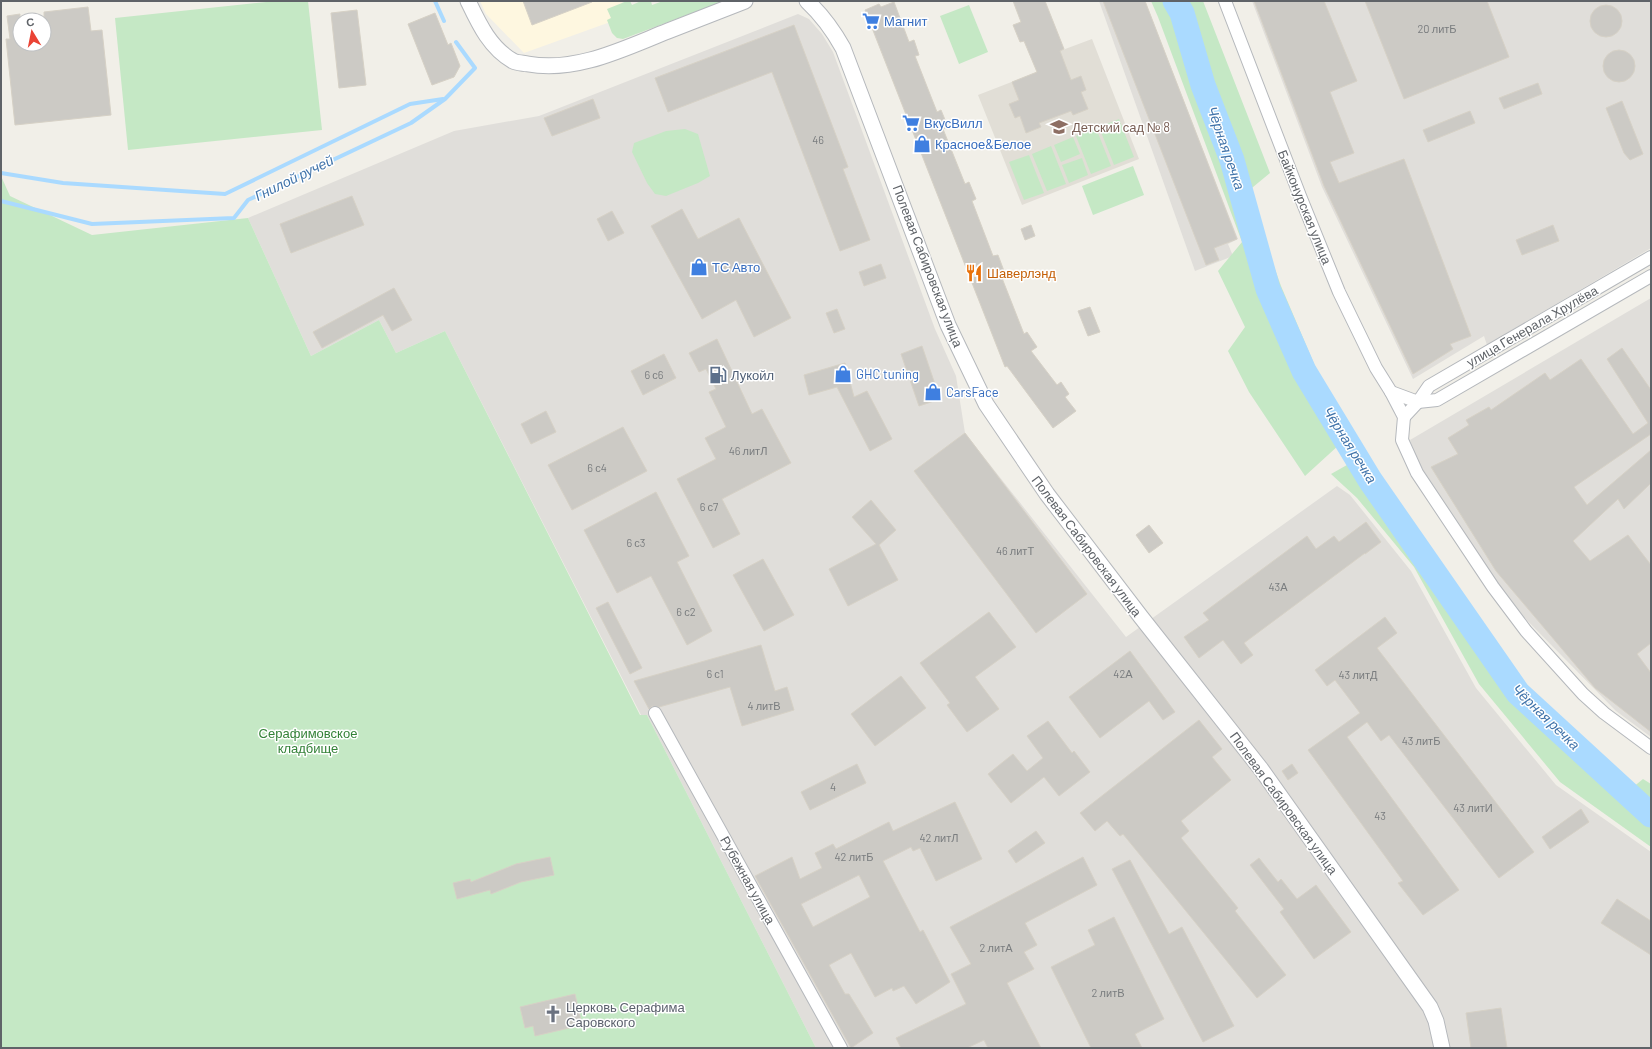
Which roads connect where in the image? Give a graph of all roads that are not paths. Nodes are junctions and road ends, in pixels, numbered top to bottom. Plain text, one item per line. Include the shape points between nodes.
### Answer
1 (468, 1) edge
2 (745, 1) edge
3 (807, 1) edge
4 (1225, 1) edge
5 (1651, 257) edge
6 (1651, 276) edge
7 (1391, 392) junction
8 (1412, 400) junction
9 (1404, 418) junction
10 (655, 713) dead end
11 (1651, 748) edge
12 (841, 1048) edge
13 (1442, 1048) edge

1 - 2 street via 479,26 501,53 515,62 555,66 605,56
3 - 13 street, Полевая Сабировская улица via 832,28 843,48 948,325 986,404 1047,494 1261,769 1430,1007
4 - 7 street, Байконурская улица via 1339,292 1376,368
5 - 8 street, улица Генерала Хрулёва via 1429,386
6 - 8 street, улица Генерала Хрулёва via 1437,400
7 - 8 street
7 - 9 street, Байконурская улица
8 - 9 street
9 - 11 street via 1402,440 1417,473 1476,563 1526,631 1583,694
10 - 12 street, Рубежная улица

